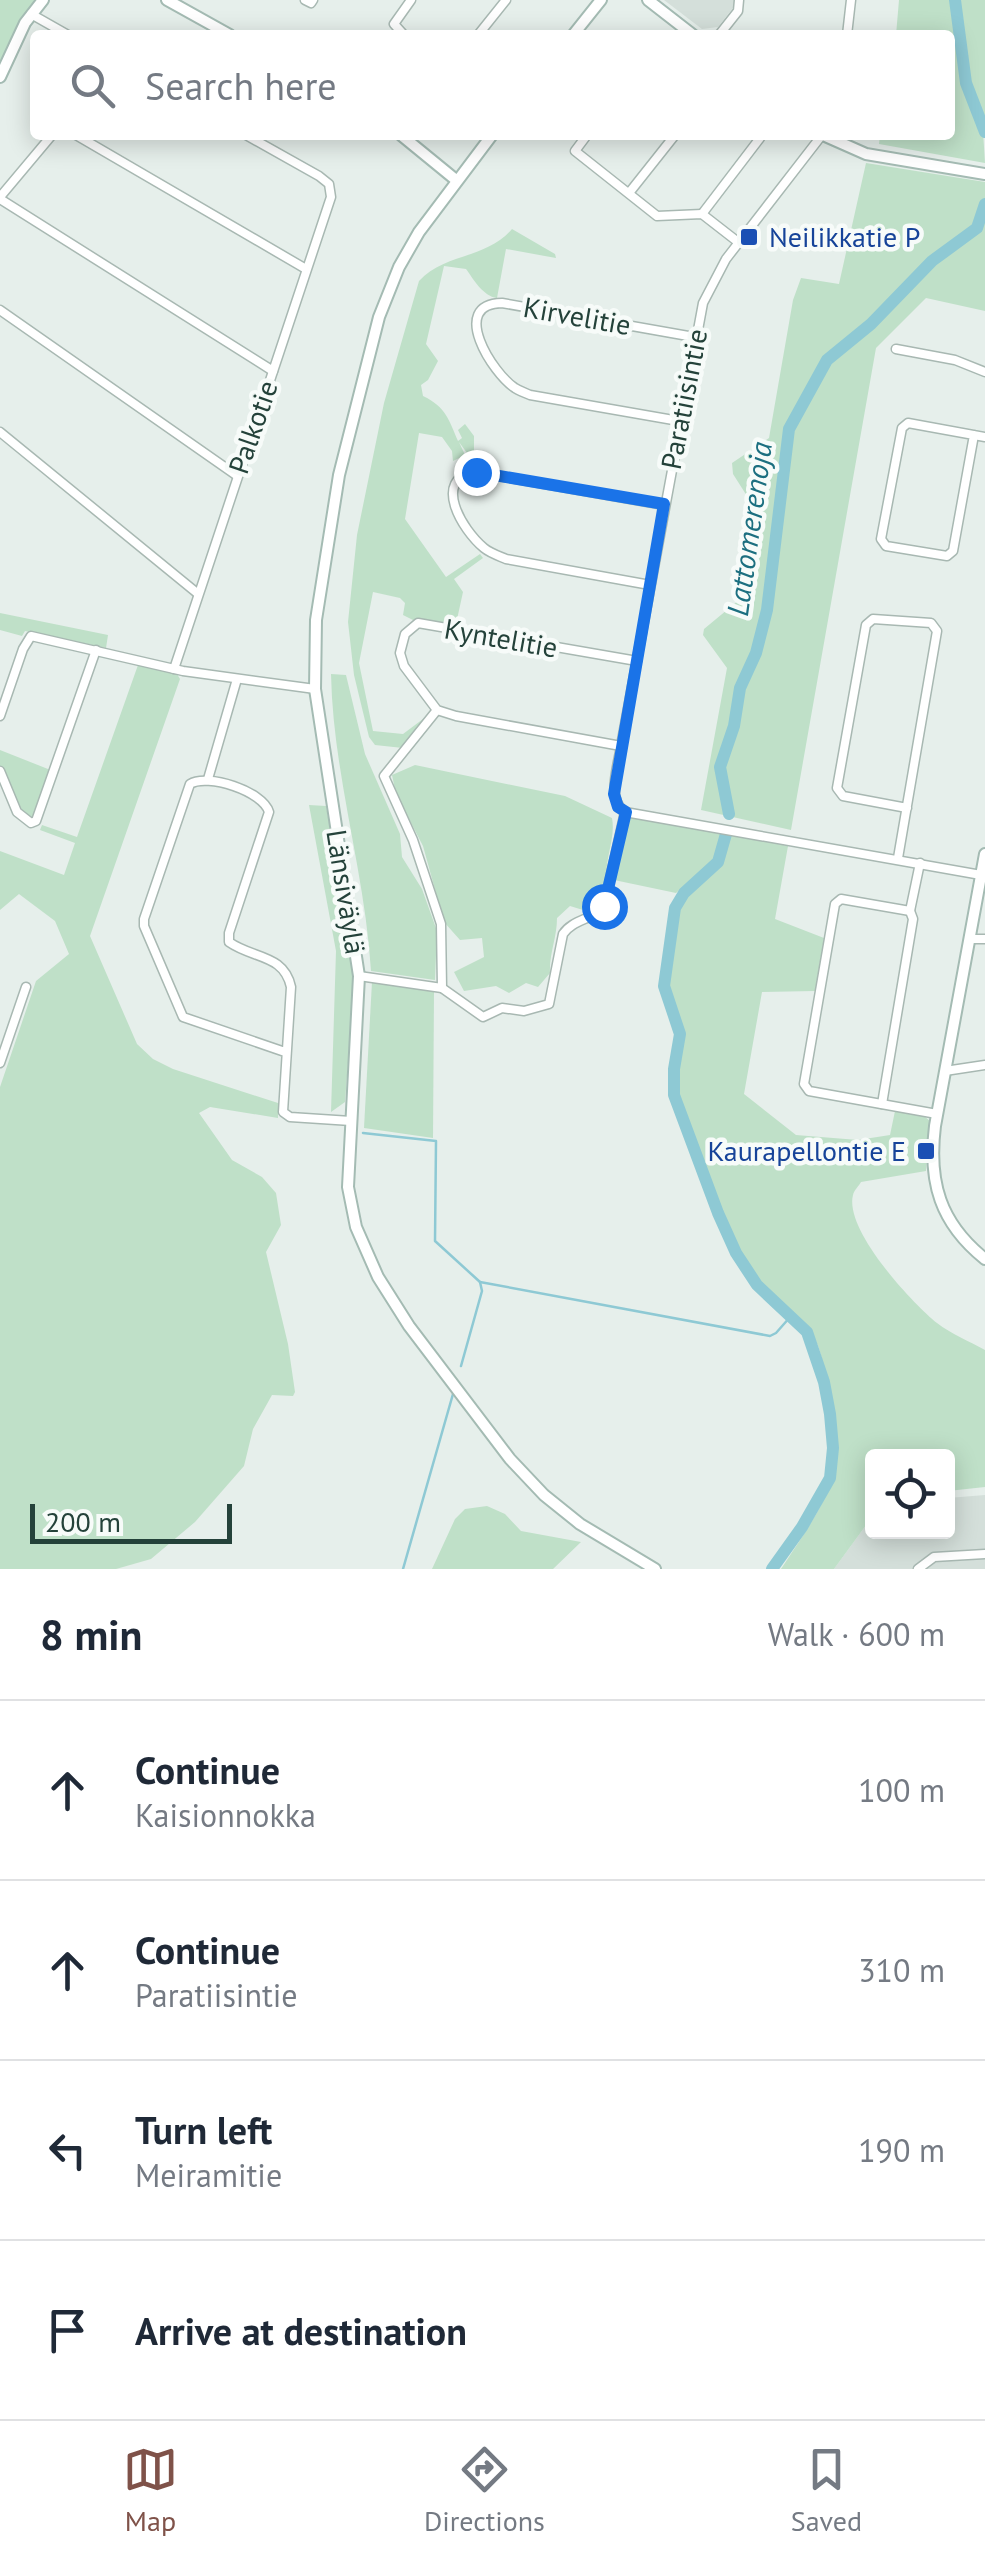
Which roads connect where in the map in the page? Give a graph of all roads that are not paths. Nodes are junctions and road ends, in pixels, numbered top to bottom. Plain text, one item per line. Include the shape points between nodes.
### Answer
1 (43, 0) edge
2 (167, 0) edge
3 (305, 0) edge
4 (313, 0) edge
5 (410, 0) edge
6 (506, 0) edge
7 (601, 0) edge
8 (648, 0) edge
9 (739, 0) edge
10 (851, 0) edge
11 (31, 14) junction
12 (59, 30) edge
13 (221, 30) edge
14 (399, 30) edge
15 (482, 30) edge
16 (577, 30) edge
17 (687, 30) edge
18 (723, 30) edge
19 (848, 30) edge
20 (0, 77) edge
21 (48, 140) edge
22 (85, 140) edge
23 (254, 140) edge
24 (407, 140) edge
25 (488, 140) edge
26 (583, 140) edge
27 (670, 140) edge
28 (758, 140) edge
29 (818, 140) edge
30 (834, 140) edge
31 (985, 174) edge
32 (456, 180) junction
33 (629, 194) junction
34 (0, 198) edge
35 (702, 214) junction
36 (738, 242) junction
37 (306, 268) junction
38 (0, 310) edge
39 (694, 337) junction
40 (896, 349) dead end
41 (272, 371) junction
42 (985, 372) edge
43 (679, 421) junction
44 (0, 432) edge
45 (974, 435) junction
46 (985, 437) edge
47 (236, 476) junction
48 (664, 504) junction
49 (650, 584) junction
50 (197, 593) junction
51 (96, 650) junction
52 (636, 661) junction
53 (174, 669) junction
54 (237, 679) junction
55 (314, 689) junction
56 (437, 710) junction
57 (0, 716) edge
58 (621, 746) junction
59 (0, 771) edge
60 (208, 779) junction
61 (907, 808) junction
62 (626, 812) junction
63 (985, 854) edge
64 (898, 858) junction
65 (920, 863) junction
66 (981, 875) junction
67 (910, 911) junction
68 (985, 939) edge
69 (970, 940) junction
70 (359, 976) junction
71 (26, 987) dead end
72 (442, 988) junction
73 (285, 1052) junction
74 (0, 1063) edge
75 (985, 1065) edge
76 (945, 1070) junction
77 (882, 1104) junction
78 (938, 1114) junction
79 (351, 1121) junction
80 (985, 1259) edge
81 (985, 1554) edge
82 (655, 1569) edge
83 (918, 1569) edge

1 - 11 main road
2 - 13 main road
3 - 4 street
5 - 14 street via 394,24
6 - 15 street
7 - 16 main road
8 - 17 main road
9 - 18 street
10 - 19 street
11 - 12 street
11 - 20 main road
21 - 34 street
22 - 37 street
23 - 37 street, Palkotie via 329,184 329,204
24 - 32 main road
25 - 32 main road, Länsiväylä
26 - 33 street via 574,151
27 - 33 street
28 - 35 street
29 - 36 street, Paratiisintie
30 - 31 main road via 866,154
32 - 55 main road, Länsiväylä via 399,267 374,332 339,475 316,620
33 - 35 street via 657,216
34 - 41 street
35 - 36 street
36 - 39 street, Paratiisintie via 709,290
37 - 41 street, Palkotie
38 - 47 street
39 - 43 street, Paratiisintie
39 - 43 street, Kirvelitie via 502,303 484,306 475,325 477,338 514,388
40 - 42 street
41 - 47 street, Palkotie
43 - 48 street, Paratiisintie
44 - 50 street
45 - 45 street via 908,423 902,428 886,546 947,556 953,551
45 - 46 street
47 - 50 street, Palkotie
48 - 49 street, Paratiisintie
48 - 49 street via 476,472 454,483 454,508 485,550
49 - 52 street, Paratiisintie
50 - 53 street, Palkotie
51 - 53 street
51 - 57 street via 27,638
51 - 59 street via 36,820 17,812
52 - 56 street, Kyntelitie via 418,623 404,634 400,653
52 - 58 street, Paratiisintie
53 - 54 street
54 - 55 street
54 - 60 street
55 - 70 main road, Länsiväylä
56 - 58 street
56 - 72 street via 384,776 441,924
58 - 62 street, Paratiisintie via 614,794
60 - 73 street via 256,796 269,812 229,933 239,949 279,962 288,974
60 - 73 street via 190,784 144,926 184,1017
61 - 61 street via 937,632 930,623 873,619 866,625 837,788 842,796
61 - 64 street
62 - 64 street
62 - 72 street via 604,906 564,934 549,1004 502,1008 483,1017
63 - 66 main road
64 - 65 street
65 - 66 street
65 - 67 street
66 - 69 main road
67 - 77 street
67 - 77 street via 841,899 835,904 804,1084 809,1091
68 - 69 street
69 - 76 main road
70 - 72 street
70 - 79 main road, Länsiväylä
71 - 74 street
73 - 79 street via 287,1116
75 - 76 street
76 - 78 main road
77 - 78 street
78 - 80 main road via 936,1194 951,1224
79 - 82 main road, Länsiväylä via 348,1173 356,1226 409,1326 529,1480 580,1524
81 - 83 street via 934,1558

